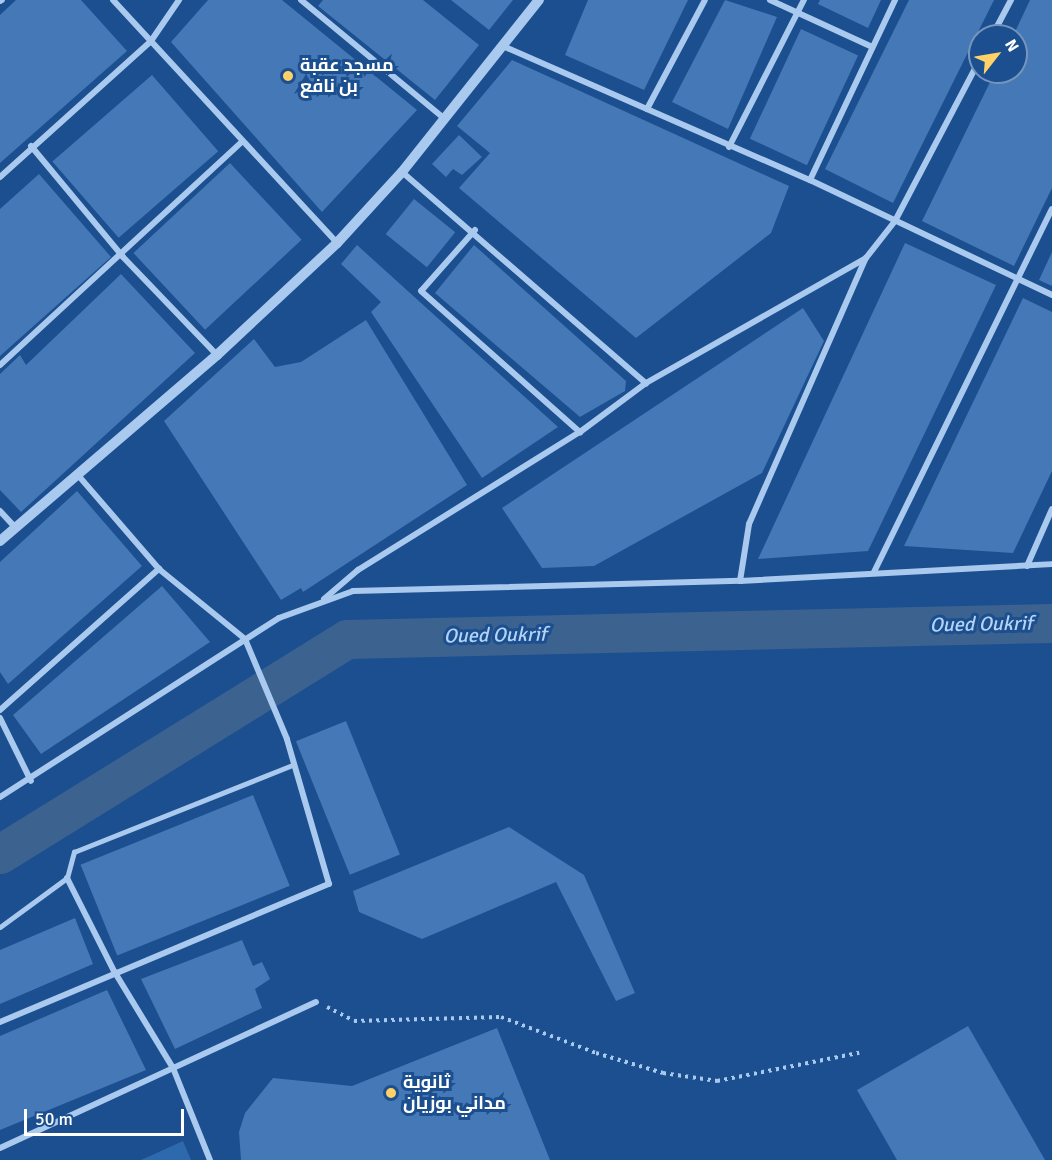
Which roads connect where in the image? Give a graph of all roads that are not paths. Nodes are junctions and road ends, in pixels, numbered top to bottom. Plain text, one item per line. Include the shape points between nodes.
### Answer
1 (113, 0) edge
2 (179, 0) edge
3 (301, 0) edge
4 (539, 0) edge
5 (705, 0) edge
6 (770, 0) edge
7 (804, 0) edge
8 (895, 0) edge
9 (1011, 0) edge
10 (797, 13) junction
11 (998, 24) edge
12 (151, 41) junction
13 (505, 47) junction
14 (872, 47) junction
15 (968, 82) edge
16 (647, 109) junction
17 (441, 116) junction
18 (242, 142) junction
19 (31, 146) junction
20 (729, 147) junction
21 (402, 172) junction
22 (0, 177) edge
23 (810, 180) junction
24 (1052, 209) edge
25 (895, 221) junction
26 (475, 230) junction
27 (337, 243) junction
28 (123, 257) junction
29 (866, 258) junction
30 (1017, 278) junction
31 (1052, 295) edge
32 (217, 354) junction
33 (0, 365) edge
34 (645, 383) junction
35 (579, 432) junction
36 (77, 474) junction
37 (1052, 509) edge
38 (0, 511) edge
39 (15, 527) junction
40 (0, 541) edge
41 (1052, 564) edge
42 (1027, 566) junction
43 (159, 569) junction
44 (874, 572) junction
45 (740, 581) junction
46 (323, 600) junction
47 (245, 639) junction
48 (0, 710) edge
49 (0, 718) edge
50 (292, 765) junction
51 (31, 781) junction
52 (0, 797) edge
53 (67, 878) junction
54 (0, 927) edge
55 (114, 971) junction
56 (316, 1002) road end
57 (0, 1022) edge
58 (173, 1068) junction
59 (0, 1148) edge
60 (210, 1160) edge

1 - 12 street
2 - 12 street
3 - 17 street
4 - 13 street
5 - 16 street
6 - 10 street
7 - 10 street
8 - 14 street
9 - 11 street
10 - 14 street
10 - 20 street
12 - 18 street
12 - 19 street
13 - 16 street
13 - 17 street
14 - 23 street
15 - 25 street
16 - 20 street
17 - 21 street
18 - 27 street
18 - 28 street
19 - 22 street
19 - 28 street
20 - 23 street
21 - 26 street
21 - 27 street
23 - 25 street
24 - 30 street
25 - 29 street
25 - 30 street
26 - 34 street
26 - 35 street via 421,291
27 - 32 street
28 - 32 street
28 - 33 street
29 - 34 street
29 - 45 street via 749,524
30 - 31 street
30 - 44 street
32 - 36 street
34 - 35 street
35 - 46 street via 358,570
36 - 39 street
36 - 43 street
37 - 42 street
38 - 39 street
39 - 40 street
41 - 42 street
42 - 44 street
43 - 47 street
43 - 48 street
44 - 45 street
45 - 46 street via 387,586
46 - 47 street via 292,610
47 - 50 street via 287,739
47 - 51 street
49 - 51 street
50 - 53 lane via 74,852
50 - 55 street via 329,884
51 - 52 street
53 - 54 lane
53 - 55 street
55 - 57 street
55 - 58 street
56 - 58 street
58 - 59 street
58 - 60 street

